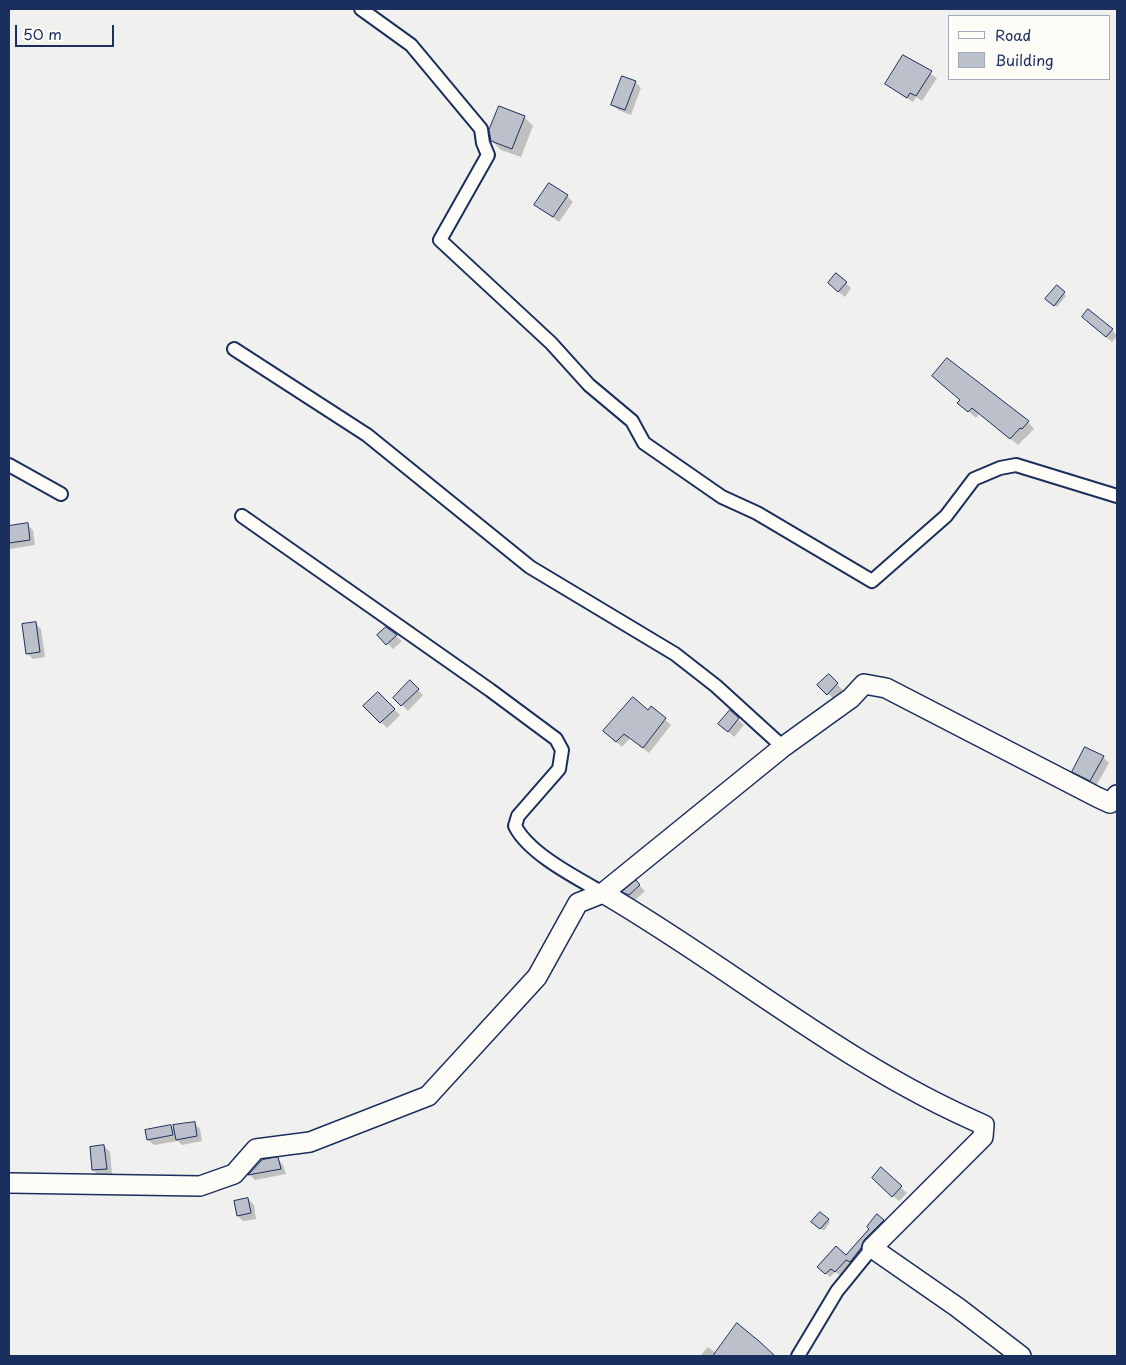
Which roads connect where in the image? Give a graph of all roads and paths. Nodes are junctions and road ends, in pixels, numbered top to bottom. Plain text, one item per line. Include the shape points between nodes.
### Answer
1 (361, 9) edge
2 (234, 349) dead end
3 (9, 465) edge
4 (61, 494) dead end
5 (1117, 496) edge
6 (242, 516) dead end
7 (782, 747) junction
8 (1117, 795) edge
9 (603, 893) junction
10 (9, 1183) edge
11 (872, 1248) junction
12 (798, 1356) edge
13 (1021, 1356) edge

1 - 5 street via 411,45 480,128 488,155 440,240 551,343 590,386 632,421 644,443 722,497 872,581 946,516 974,479 1000,468 1016,464
2 - 7 street via 367,435 530,568 675,654 716,686
3 - 4 street
6 - 9 street via 556,739 562,750 559,769 518,816 515,826 557,867
7 - 8 street via 851,698 864,684 886,688 1110,803
7 - 9 street
9 - 10 street via 578,904 537,977 428,1096 310,1142 256,1149 234,1174 200,1186
9 - 11 street via 864,1064 984,1125 984,1137
11 - 12 street via 838,1291
11 - 13 street via 957,1306

